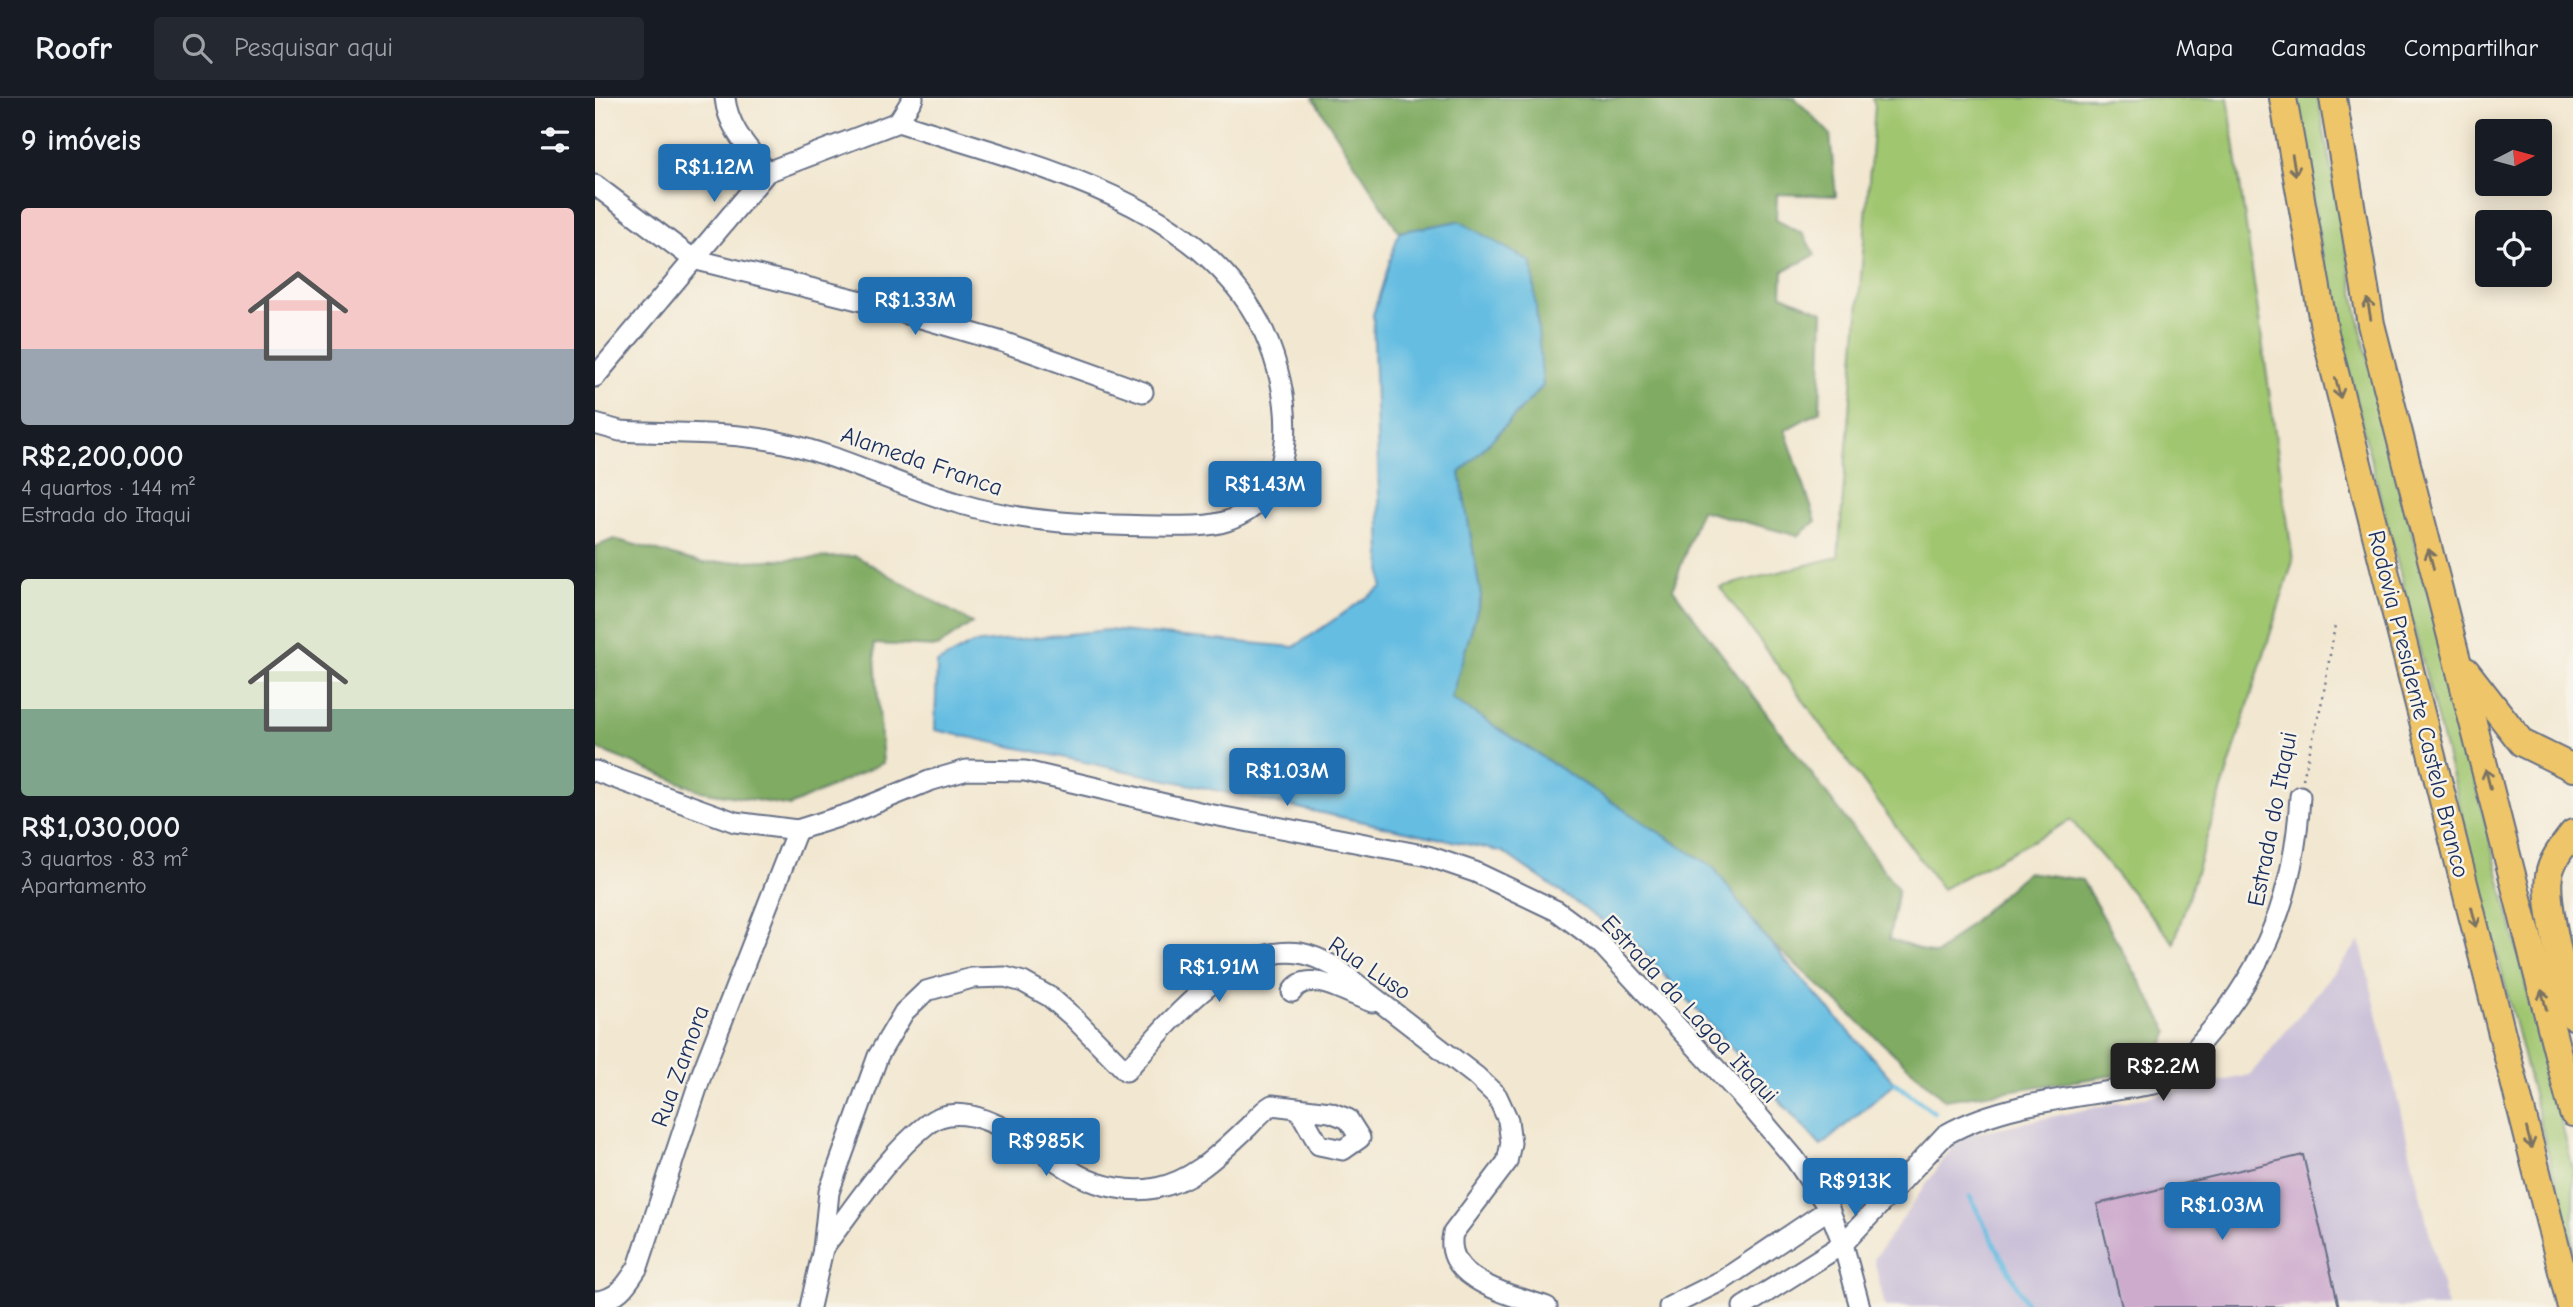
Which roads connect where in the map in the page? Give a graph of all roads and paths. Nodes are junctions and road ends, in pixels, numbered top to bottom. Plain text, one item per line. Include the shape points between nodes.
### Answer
1 (725, 98) edge
2 (913, 98) edge
3 (2283, 98) edge
4 (2333, 98) edge
5 (898, 122) junction
6 (767, 172) junction
7 (595, 185) edge
8 (693, 258) junction
9 (595, 377) edge
10 (1143, 392) dead end
11 (595, 424) edge
12 (620, 431) junction
13 (595, 435) edge
14 (2335, 625) dead end
15 (2457, 659) junction
16 (2573, 768) edge
17 (595, 771) edge
18 (2300, 796) joint
19 (797, 830) junction
20 (2573, 833) edge
21 (1291, 992) dead end
22 (1386, 1006) junction
23 (2573, 1016) edge
24 (1299, 1110) dead end
25 (2573, 1114) edge
26 (1829, 1209) junction
27 (1843, 1244) junction
28 (823, 1249) junction
29 (595, 1301) edge
30 (810, 1307) edge
31 (1547, 1307) edge
32 (1669, 1307) edge
33 (1743, 1307) edge
34 (1860, 1307) edge
35 (2571, 1307) edge

1 - 6 street via 739,138
2 - 5 street
3 -> 35 highway, Rodovia Presidente Castelo Branco via 2325,332
15 -> 4 highway, Rodovia Presidente Castelo Branco via 2371,324
5 - 6 street
5 - 12 street, Alameda Franca via 1119,198 1179,233 1230,277 1252,306 1274,355 1286,406 1282,461 1266,494 1242,513 1210,525 1090,525 1008,516 960,504 824,453 776,441
6 - 8 street
7 - 8 street
8 - 9 street
8 - 10 street via 1003,342
11 - 12 street, Alameda Franca
12 - 13 street
14 - 18 path, Estrada do Itaqui
15 - 16 highway via 2508,730 2522,743
25 -> 15 highway, Rodovia Presidente Castelo Branco
17 - 19 street, Estrada da Lagoa Itaqui via 735,821
18 - 27 street, Estrada do Itaqui via 2294,857 2271,939 2243,989 2178,1069 2154,1084 1987,1116 1958,1127 1945,1135
19 - 26 street, Estrada da Lagoa Itaqui via 967,770 1025,771 1176,807 1428,856 1475,872 1557,911 1600,943 1795,1158
19 - 29 street, Rua Zamora via 702,1073 638,1267 618,1293
20 - 23 highway via 2549,876 2553,923
21 - 22 street via 1301,982 1316,981
22 - 28 street, Rua Luso via 1317,958 1301,953 1266,955 1222,976 1194,999 1126,1071 1050,997 1023,982 1005,976 972,978 926,991 904,1012 878,1056 829,1192
22 - 31 street, Rua Luso via 1476,1076 1497,1096 1508,1120 1511,1143 1507,1162 1453,1233 1452,1257 1476,1279
24 - 28 street via 1272,1105 1190,1176 1155,1189 1135,1190 1081,1177 981,1118 952,1115 937,1119 905,1145
26 - 27 street, Estrada da Lagoa Itaqui
26 - 32 street via 1723,1280
27 - 33 street, Estrada do Itaqui
27 - 34 street, Estrada da Lagoa Itaqui
28 - 30 street

